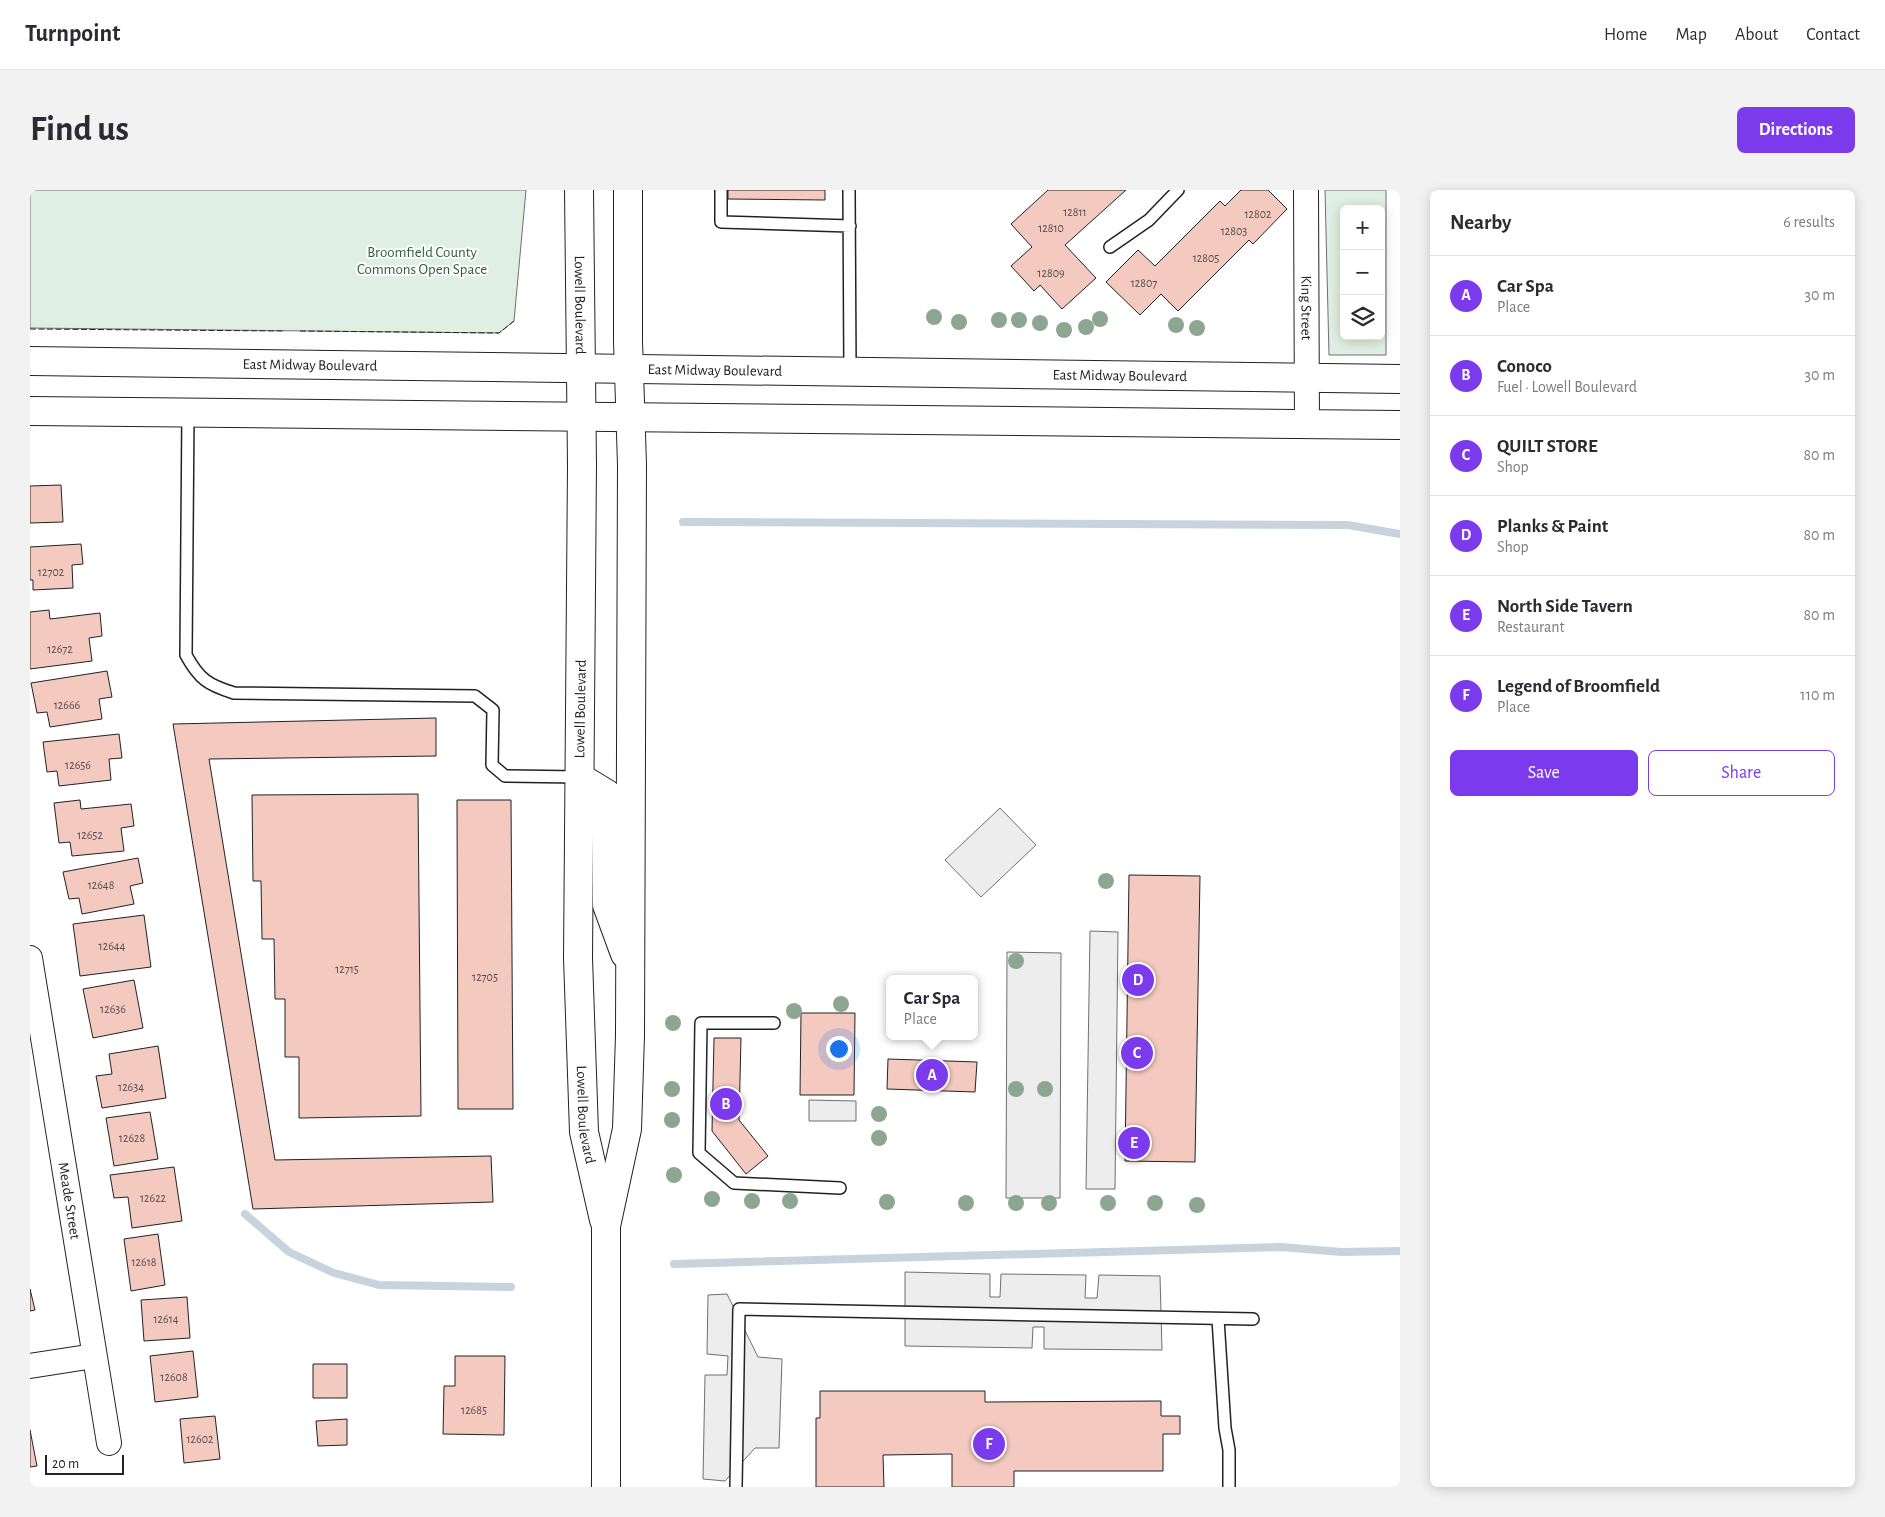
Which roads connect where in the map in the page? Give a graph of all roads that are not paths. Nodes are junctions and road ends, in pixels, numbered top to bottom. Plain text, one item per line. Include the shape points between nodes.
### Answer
1 (579, 190) edge
2 (628, 190) edge
3 (721, 190) edge
4 (849, 190) edge
5 (1178, 190) edge
6 (1306, 190) edge
7 (850, 226) junction
8 (1110, 247) dead end
9 (30, 361) edge
10 (580, 369) junction
11 (630, 370) junction
12 (850, 371) junction
13 (1306, 377) junction
14 (1400, 379) edge
15 (30, 411) edge
16 (188, 412) junction
17 (582, 416) junction
18 (632, 417) junction
19 (1308, 424) junction
20 (1400, 425) edge
21 (579, 777) junction
22 (30, 958) edge
23 (630, 970) junction
24 (774, 1023) dead end
25 (840, 1188) dead end
26 (606, 1226) junction
27 (1218, 1319) junction
28 (1253, 1319) dead end
29 (94, 1356) junction
30 (30, 1366) edge
31 (109, 1443) dead end
32 (606, 1487) edge
33 (736, 1487) edge
34 (1228, 1487) edge

1 - 10 main road, Lowell Boulevard
2 - 11 main road, Lowell Boulevard
3 - 7 lane via 721,222
4 - 7 lane
5 - 8 lane via 1149,220
6 - 13 street, King Street
7 - 12 lane
9 - 10 main road, East Midway Boulevard
10 - 11 main road, East Midway Boulevard
10 - 17 main road, Lowell Boulevard
11 - 12 main road, East Midway Boulevard
11 - 18 main road, Lowell Boulevard
12 - 13 main road, East Midway Boulevard
13 - 14 main road, East Midway Boulevard
13 - 19 street, King Street
15 - 16 main road
16 - 17 main road
16 - 21 lane via 186,654 193,668 211,685 234,693 475,696 493,710 492,765 506,776
17 - 18 main road
17 - 21 main road, Lowell Boulevard
18 - 19 main road
18 - 23 main road, Lowell Boulevard
19 - 20 main road
21 - 23 main road via 607,794 606,905
21 - 26 main road, Lowell Boulevard via 578,958 584,1132
22 - 29 street, Meade Street
23 - 26 main road, Lowell Boulevard via 627,1129
24 - 25 lane via 701,1023 699,1153 734,1183
26 - 32 main road, Lowell Boulevard
27 - 28 lane
27 - 33 lane via 740,1309
27 - 34 lane via 1225,1428 1230,1450
29 - 30 street
29 - 31 street, Meade Street

